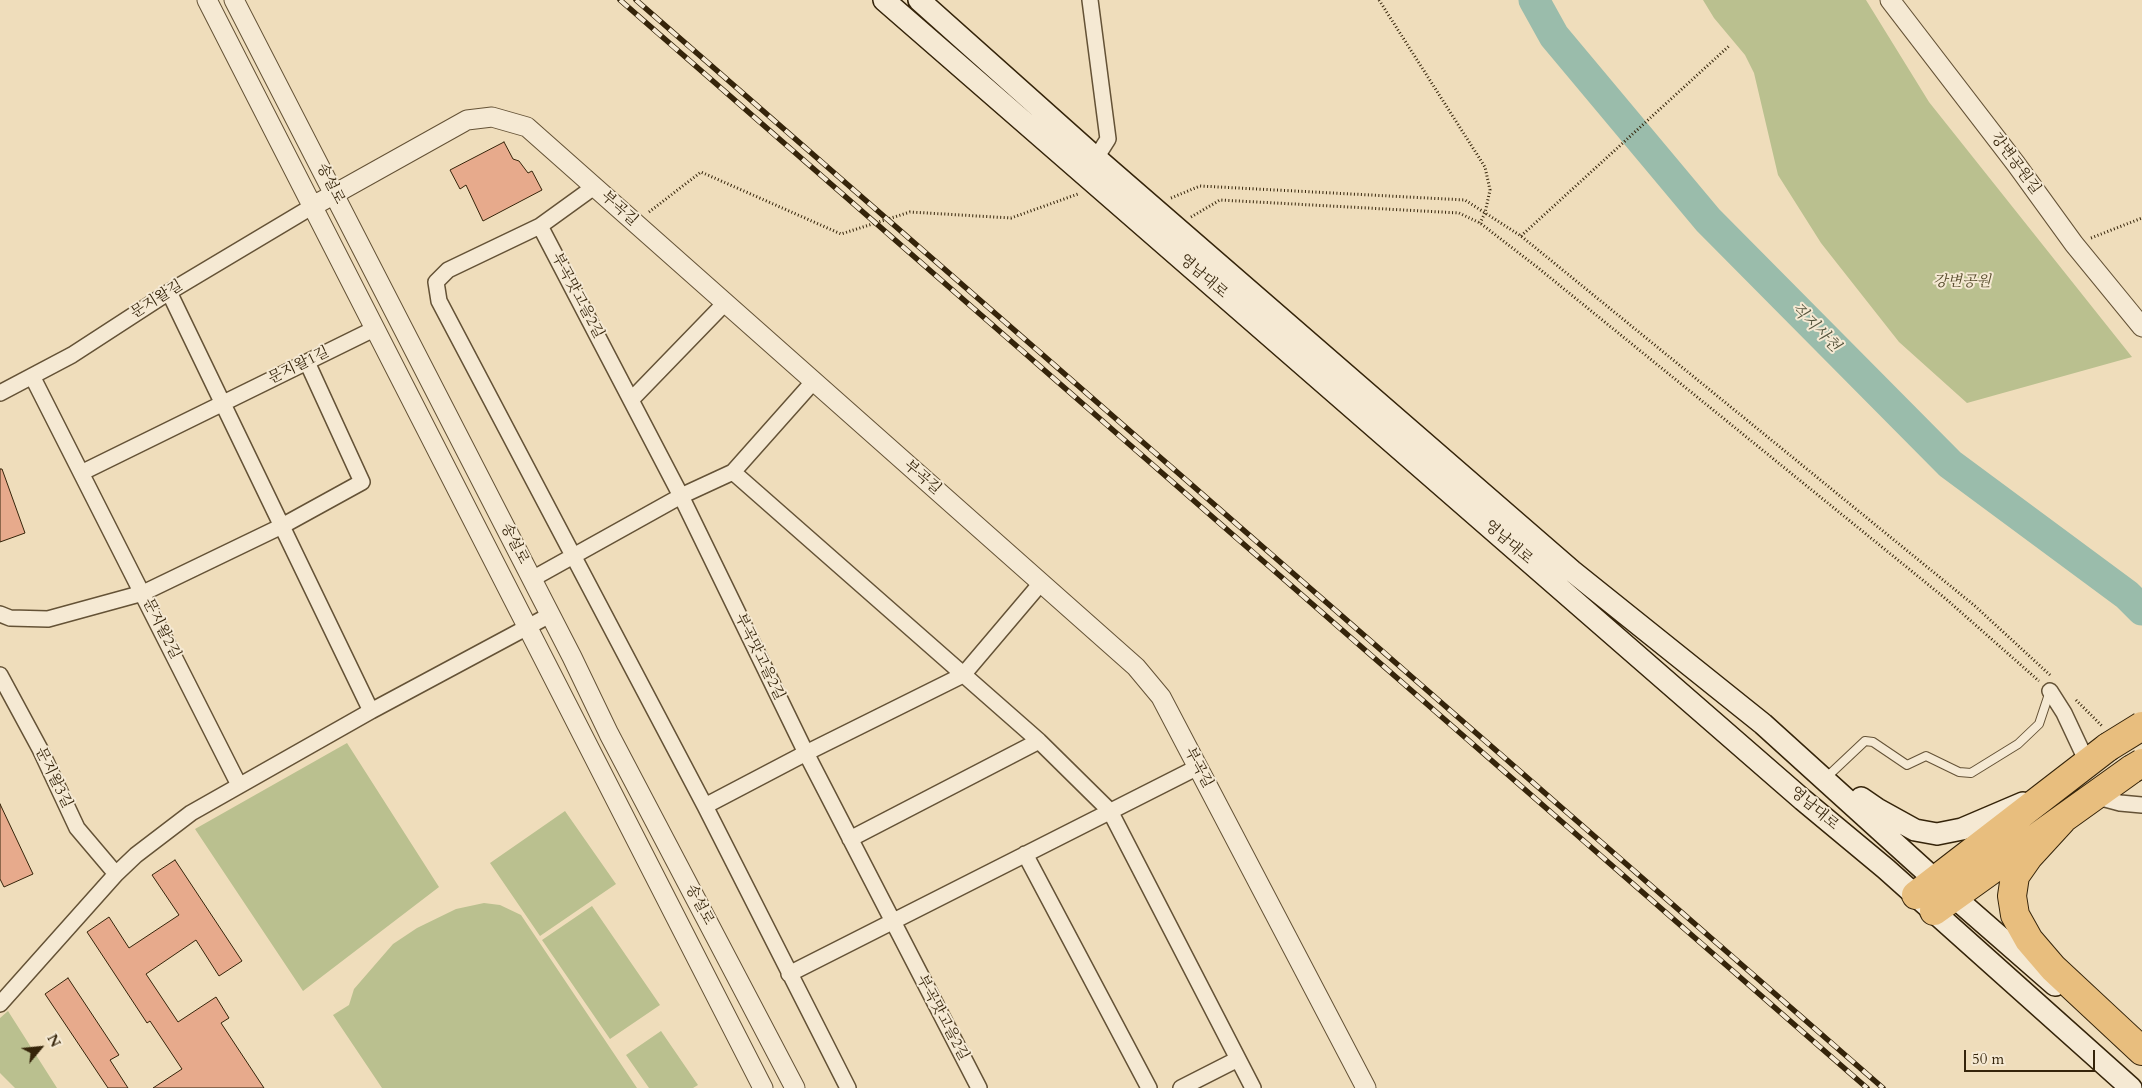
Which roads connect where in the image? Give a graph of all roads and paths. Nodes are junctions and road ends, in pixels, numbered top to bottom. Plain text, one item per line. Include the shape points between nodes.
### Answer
1 (207, 0) edge
2 (234, 0) edge
3 (884, 0) edge
4 (919, 0) edge
5 (1090, 0) edge
6 (1379, 0) edge
7 (1890, 0) edge
8 (1729, 46) dead end
9 (1096, 158) junction
10 (594, 187) junction
11 (1098, 187) junction
12 (335, 194) junction
13 (313, 206) junction
14 (1152, 206) junction
15 (1485, 213) junction
16 (2142, 218) edge
17 (634, 223) junction
18 (1480, 223) junction
19 (540, 226) junction
20 (1175, 226) junction
21 (1521, 236) junction
22 (2074, 244) junction
23 (169, 292) junction
24 (725, 303) junction
25 (2142, 327) edge
26 (374, 329) junction
27 (308, 362) junction
28 (32, 376) junction
29 (813, 382) junction
30 (0, 393) edge
31 (632, 400) junction
32 (223, 403) junction
33 (82, 472) junction
34 (733, 472) junction
35 (681, 496) junction
36 (282, 526) junction
37 (574, 557) junction
38 (532, 579) junction
39 (1041, 583) junction
40 (143, 593) junction
41 (0, 614) edge
42 (550, 615) junction
43 (527, 628) junction
44 (0, 675) edge
45 (963, 675) junction
46 (2052, 685) junction
47 (2069, 694) dead end
48 (371, 711) junction
49 (1763, 724) junction
50 (2142, 726) edge
51 (1039, 741) junction
52 (2101, 747) junction
53 (806, 753) junction
54 (2137, 766) edge
55 (1198, 767) junction
56 (1830, 774) junction
57 (239, 785) junction
58 (2046, 793) junction
59 (2094, 796) junction
60 (2142, 805) edge
61 (704, 806) junction
62 (1110, 811) junction
63 (2062, 820) junction
64 (850, 839) junction
65 (1026, 854) junction
66 (116, 874) junction
67 (1934, 895) junction
68 (892, 922) junction
69 (789, 974) junction
70 (0, 1004) edge
71 (2142, 1051) edge
72 (1238, 1059) junction
73 (2142, 1060) edge
74 (763, 1088) edge
75 (795, 1088) edge
76 (848, 1088) edge
77 (979, 1088) edge
78 (1148, 1088) edge
79 (1181, 1088) edge
80 (1253, 1088) edge
81 (1366, 1088) edge
82 (2131, 1088) edge

1 - 13 street, 송설로
2 - 12 street, 송설로
3 - 11 main road, 영남대로
4 - 9 main road, 영남대로
5 - 9 street via 1108,139
6 - 15 path via 1485,167 1490,190
7 - 22 street, 강변공원길
8 - 21 path
9 - 14 main road, 영남대로
10 - 12 street, 부곡길 via 527,127 492,117 467,120
10 - 17 street, 부곡길
10 - 19 street
11 - 17 path via 1011,218 910,212 841,234 701,172
11 - 67 main road, 영남대로 via 1803,800
12 - 13 street, 부곡길
12 - 38 street, 송설로
13 - 23 street, 문지왈길
13 - 26 street, 송설로
14 - 15 path via 1200,186 1464,200
14 - 20 main road, 영남대로
15 - 18 path
15 - 21 path
16 - 22 path
17 - 24 street, 부곡길
18 - 20 path via 1460,214 1220,200
18 - 46 path
19 - 31 street, 부곡맛고을2길
19 - 37 street via 448,270 436,282 439,302
20 - 49 main road, 영남대로 via 1572,571
21 - 46 path via 1975,606
22 - 25 street, 강변공원길
23 - 28 street, 문지왈길 via 72,355
23 - 32 street
24 - 29 street, 부곡길
24 - 31 street
26 - 27 street, 문지왈1길
26 - 43 street, 송설로
27 - 32 street, 문지왈1길
27 - 36 street via 362,482
28 - 30 street, 문지왈길
28 - 33 street, 문지왈2길
29 - 34 street
29 - 39 street, 부곡길
31 - 35 street, 부곡맛고을2길
32 - 33 street
32 - 36 street
33 - 40 street, 문지왈2길
34 - 35 street
34 - 45 street
35 - 37 street
35 - 53 street, 부곡맛고을2길
36 - 40 street
36 - 48 street
37 - 38 street
37 - 61 street
38 - 42 street, 송설로
39 - 45 street
39 - 55 street, 부곡길 via 1136,667 1161,697
40 - 41 street via 48,619 10,618
40 - 57 street, 문지왈2길
42 - 43 street
42 - 75 street, 송설로
43 - 48 street
43 - 74 street, 송설로
44 - 66 street, 문지왈3길 via 77,828
45 - 51 street
45 - 53 street
46 - 52 street via 2064,713
46 - 56 lane via 2039,724 2018,744 1971,773 1959,772 1926,756 1907,765 1873,742 1865,741
47 - 52 path
48 - 57 street
49 - 56 main road
49 - 67 main road, 영남대로
50 - 52 highway, bridge
51 - 62 street
51 - 64 street
52 - 58 highway
53 - 61 street
53 - 64 street, 부곡맛고을2길
54 - 59 highway
55 - 62 street
55 - 81 street, 부곡길
56 - 58 main road via 1877,810 1916,830 1937,834 1987,820
57 - 66 street via 190,812
58 - 67 highway
59 - 60 street
59 - 63 highway
61 - 69 street
62 - 65 street
62 - 72 street
63 - 67 highway
63 - 71 highway via 2015,876 2012,896 2015,916 2029,940 2052,968
64 - 68 street, 부곡맛고을2길
65 - 68 street
65 - 78 street
66 - 70 street
67 - 73 main road, 영남대로
67 - 82 main road, 영남대로
68 - 69 street
68 - 77 street, 부곡맛고을2길
69 - 76 street
72 - 79 street
72 - 80 street

